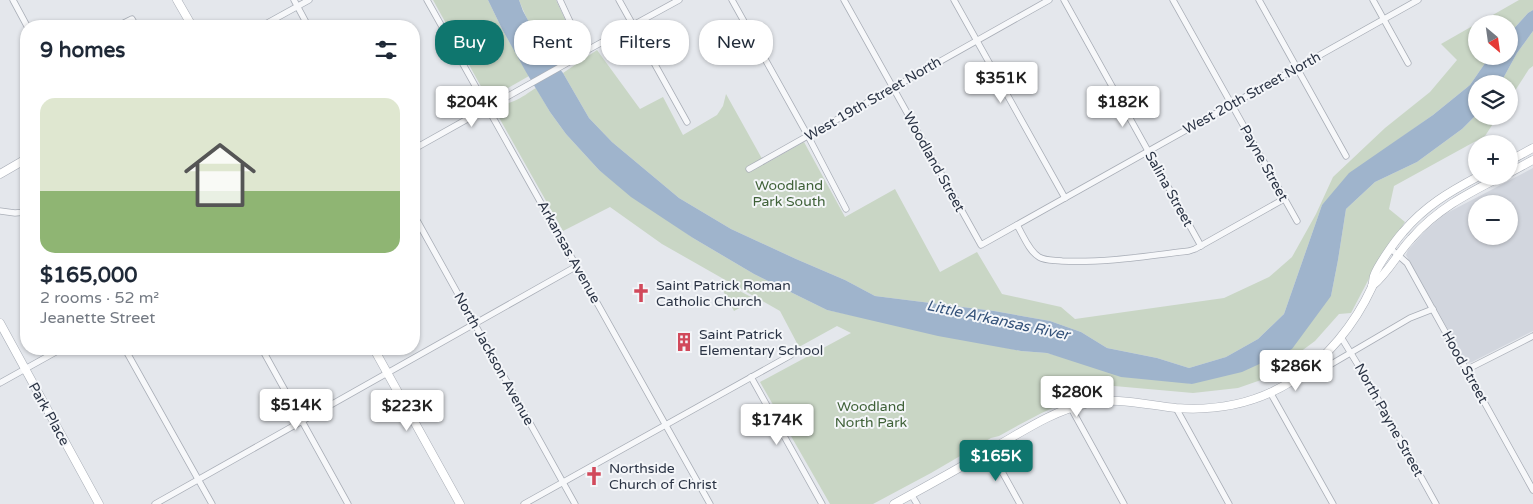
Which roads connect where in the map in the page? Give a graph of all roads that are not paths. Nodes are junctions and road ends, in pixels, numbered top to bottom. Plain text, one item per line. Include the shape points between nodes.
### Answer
1 (12, 0) edge
2 (177, 0) edge
3 (294, 0) edge
4 (309, 0) edge
5 (427, 0) edge
6 (560, 0) edge
7 (619, 0) edge
8 (680, 0) edge
9 (732, 0) edge
10 (844, 0) edge
11 (954, 0) edge
12 (1048, 0) edge
13 (1064, 0) edge
14 (1173, 0) edge
15 (1259, 0) edge
16 (1373, 0) edge
17 (1418, 0) edge
18 (297, 7) junction
19 (1384, 19) junction
20 (24, 20) edge
21 (189, 20) edge
22 (273, 20) edge
23 (305, 20) edge
24 (569, 20) edge
25 (630, 20) edge
26 (644, 20) edge
27 (977, 40) junction
28 (1408, 63) dead end
29 (564, 65) edge
30 (655, 65) edge
31 (1297, 68) junction
32 (893, 88) junction
33 (1231, 105) junction
34 (488, 108) junction
35 (687, 122) dead end
36 (808, 136) junction
37 (420, 146) edge
38 (1533, 148) edge
39 (1148, 152) junction
40 (1346, 156) dead end
41 (1518, 156) edge
42 (1533, 160) edge
43 (20, 162) edge
44 (1518, 168) edge
45 (749, 169) dead end
46 (0, 174) edge
47 (1468, 182) edge
48 (1484, 185) edge
49 (1065, 198) junction
50 (1284, 199) junction
51 (846, 209) dead end
52 (0, 211) edge
53 (20, 213) edge
54 (1297, 221) dead end
55 (1017, 225) junction
56 (420, 226) edge
57 (981, 245) joint
58 (1200, 246) junction
59 (1391, 248) junction
60 (1399, 255) junction
61 (577, 266) junction
62 (1372, 286) junction
63 (1433, 309) junction
64 (0, 324) edge
65 (475, 324) junction
66 (1533, 336) edge
67 (1341, 337) junction
68 (1352, 353) junction
69 (50, 355) edge
70 (128, 355) edge
71 (265, 355) edge
72 (378, 355) edge
73 (420, 355) edge
74 (420, 355) edge
75 (791, 355) dead end
76 (24, 369) junction
77 (1309, 369) junction
78 (1466, 370) junction
79 (388, 373) junction
80 (751, 377) junction
81 (0, 383) edge
82 (1270, 392) junction
83 (1071, 408) junction
84 (1176, 408) junction
85 (302, 421) junction
86 (666, 425) junction
87 (990, 450) junction
88 (198, 480) junction
89 (563, 482) junction
90 (1533, 490) edge
91 (912, 494) junction
92 (99, 504) edge
93 (155, 504) edge
94 (212, 504) edge
95 (348, 504) edge
96 (460, 504) edge
97 (524, 504) edge
98 (575, 504) edge
99 (710, 504) edge
100 (822, 504) edge
101 (894, 504) edge
102 (917, 504) edge
103 (1020, 504) edge
104 (1124, 504) edge
105 (1229, 504) edge
106 (1333, 504) edge
107 (1436, 504) edge

1 - 20 street
2 - 21 main road
3 - 18 street
4 - 18 street
5 - 34 street, Arkansas Avenue
6 - 24 street
7 - 25 street
8 - 26 street
9 - 36 street
10 - 32 street, Woodland Street
11 - 27 street
12 - 27 street, West 19th Street North
13 - 39 street, Salina Street
14 - 33 street, Payne Street
15 - 31 street
16 - 19 street
17 - 19 street, West 20th Street North
18 - 22 street
18 - 23 street
19 - 28 street
19 - 31 street, West 20th Street North
27 - 32 street, West 19th Street North
27 - 49 street
29 - 34 street
30 - 35 street
31 - 33 street, West 20th Street North
31 - 40 street
32 - 36 street, West 19th Street North
32 - 57 street, Woodland Street
33 - 39 street, West 20th Street North
33 - 50 street, Payne Street
34 - 37 street
34 - 61 street, Arkansas Avenue
36 - 45 street, West 19th Street North
36 - 51 street
38 - 41 main road
39 - 49 street, West 20th Street North
39 - 58 street, Salina Street
42 - 44 main road
43 - 46 main road
47 - 59 main road via 1419,214
48 - 60 main road via 1439,211 1410,239
49 - 55 street, West 20th Street North
50 - 54 street, Payne Street
50 - 58 street
52 - 53 street
55 - 57 street, West 20th Street North
55 - 58 street via 1034,252 1046,259 1110,260 1189,251
56 - 65 street, North Jackson Avenue
59 - 60 street, Hood Street
59 - 62 main road
60 - 62 main road
60 - 63 street, Hood Street via 1407,263
61 - 65 street
61 - 86 street, Arkansas Avenue
62 - 67 main road
63 - 68 street via 1380,334
63 - 78 street, Hood Street
64 - 76 main road, Park Place
65 - 74 street
65 - 89 street, North Jackson Avenue
66 - 78 street
67 - 68 street, North Payne Street
67 - 77 main road
68 - 77 street via 1323,369
68 - 107 street, North Payne Street
69 - 76 street
70 - 88 street
71 - 85 street
72 - 79 main road
73 - 79 street
75 - 80 street
76 - 81 street
76 - 92 main road, Park Place
77 - 82 main road
78 - 90 street, Hood Street
79 - 85 street
79 - 96 main road
80 - 86 street
80 - 100 street
82 - 84 main road via 1238,404
82 - 106 street
83 - 84 main road via 1105,401
83 - 87 main road
83 - 104 street
84 - 105 street
85 - 88 street
85 - 95 street
86 - 89 street
86 - 99 street, Arkansas Avenue
87 - 91 main road
87 - 103 street
88 - 93 street
88 - 94 street
89 - 97 street
89 - 98 street, North Jackson Avenue
91 - 101 main road
91 - 102 street

